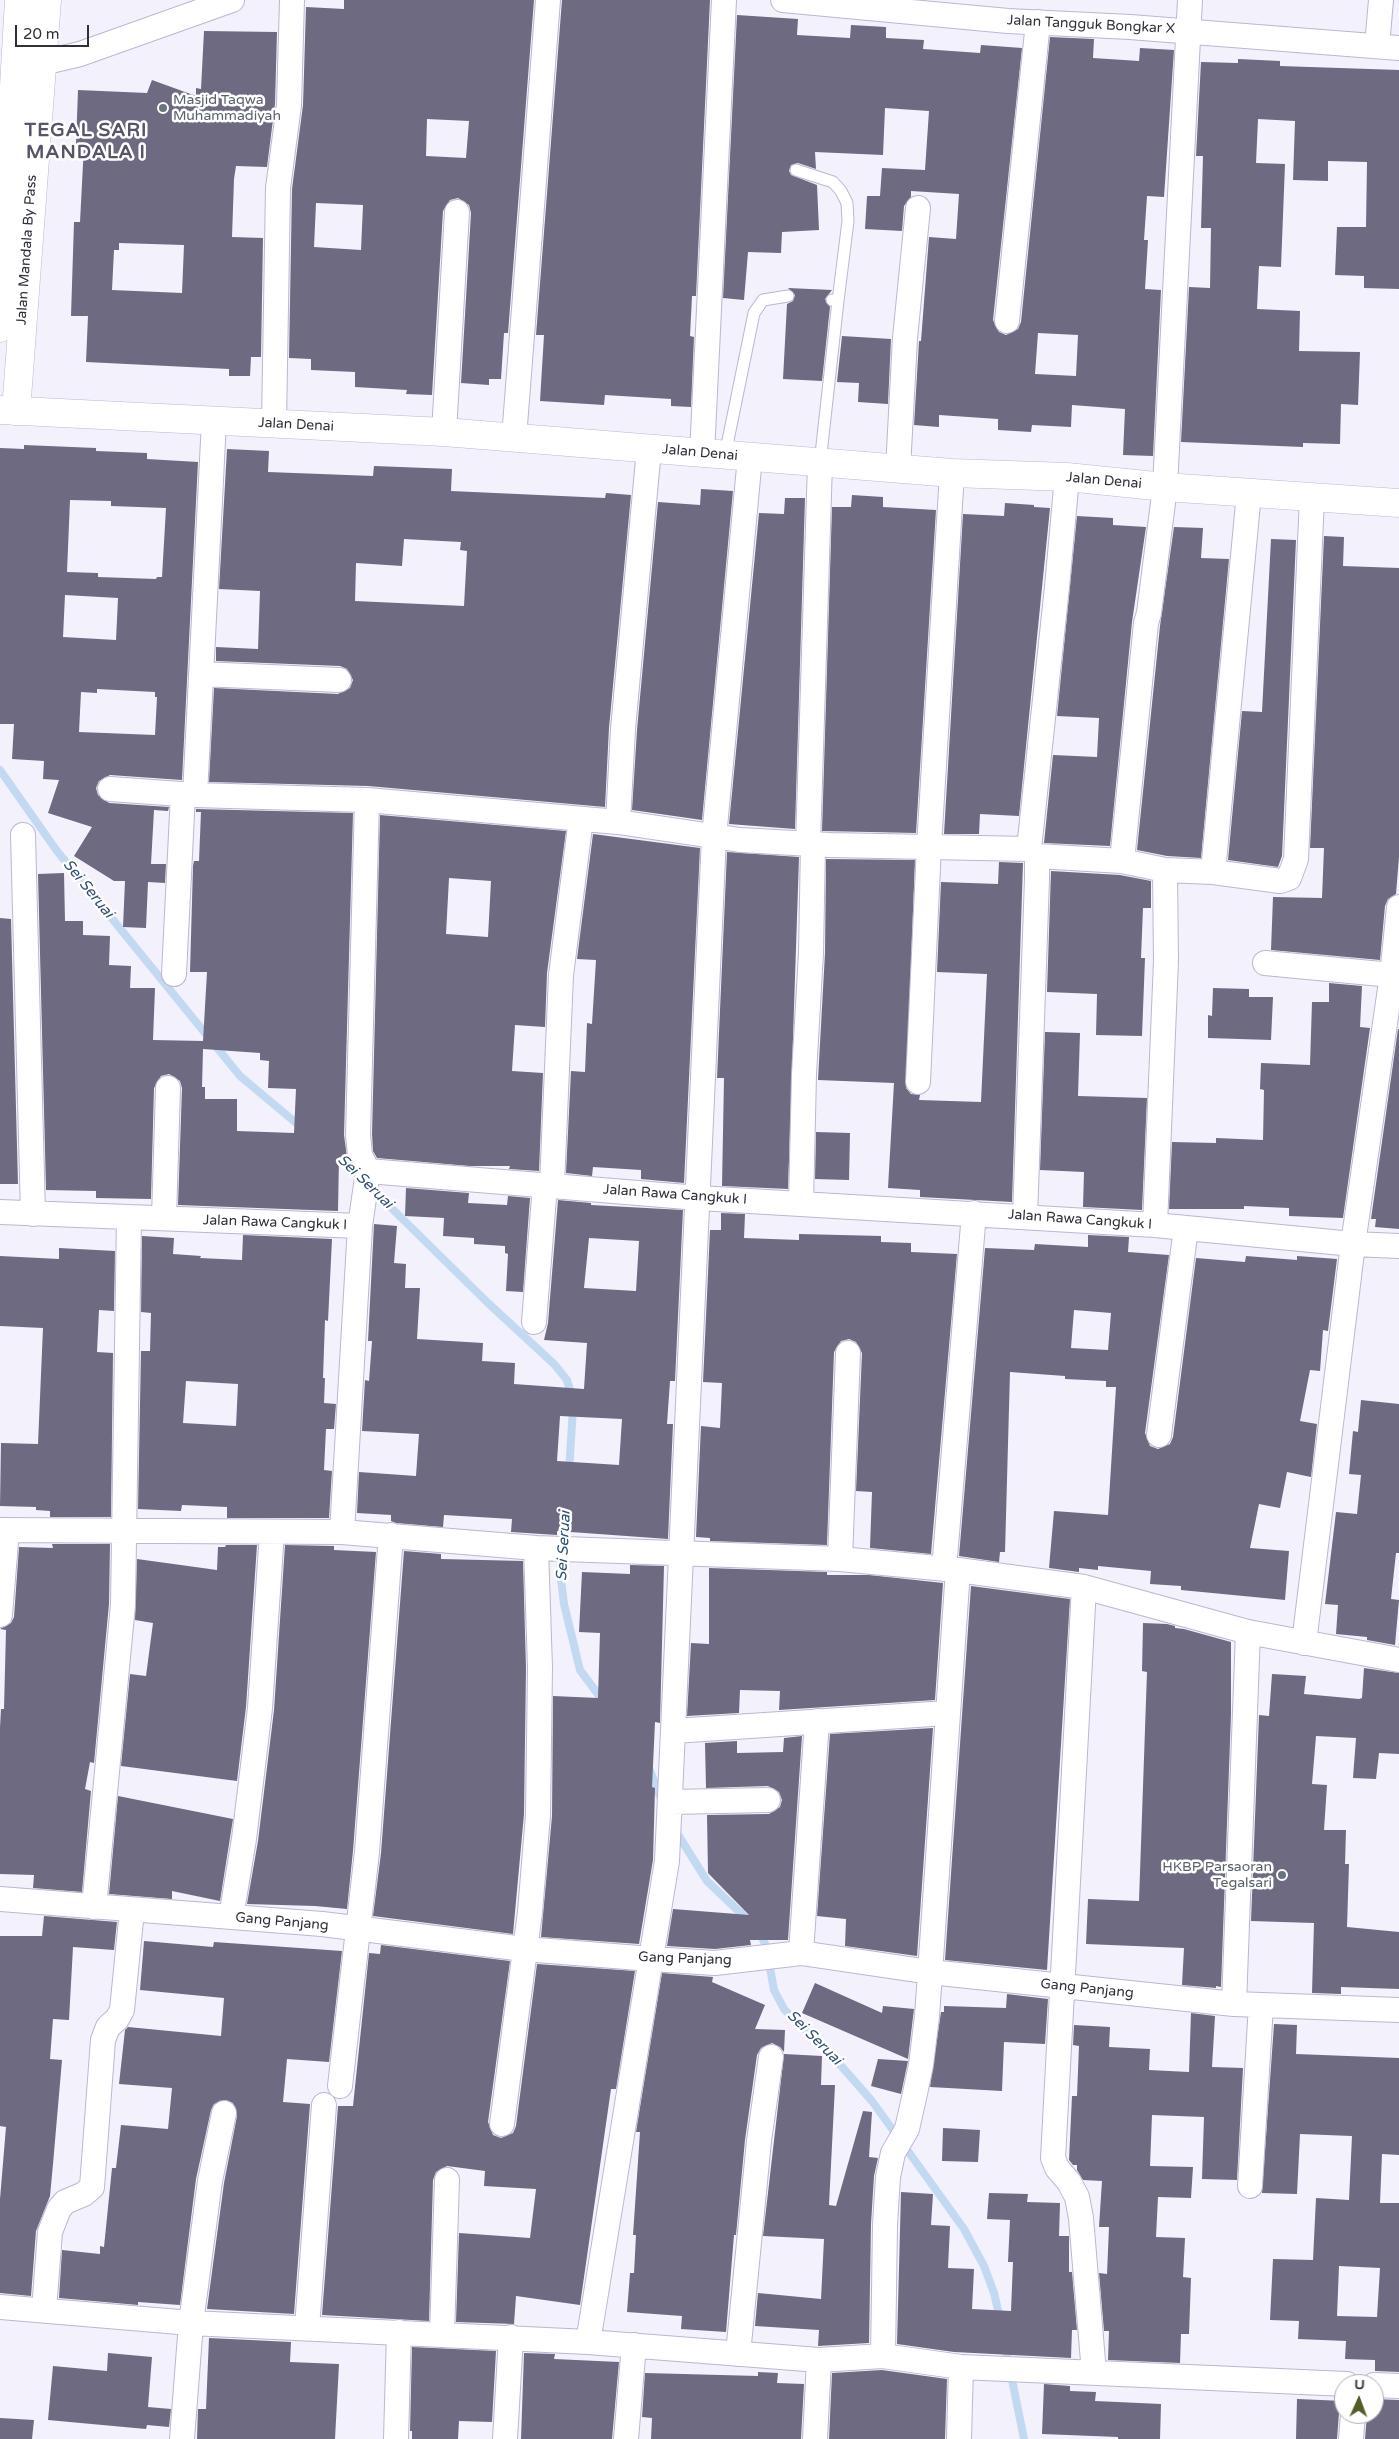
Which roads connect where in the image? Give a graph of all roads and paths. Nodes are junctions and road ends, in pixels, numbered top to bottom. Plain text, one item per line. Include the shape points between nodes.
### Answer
1 (19, 0) edge
2 (47, 0) edge
3 (232, 0) edge
4 (292, 0) edge
5 (548, 0) edge
6 (724, 0) edge
7 (782, 0) edge
8 (1190, 0) edge
9 (1381, 0) edge
10 (861, 4) edge
11 (1009, 10) edge
12 (1038, 22) junction
13 (1188, 31) junction
14 (1388, 47) edge
15 (42, 63) junction
16 (796, 170) dead end
17 (918, 208) dead end
18 (457, 212) dead end
19 (788, 296) dead end
20 (1007, 321) dead end
21 (0, 328) edge
22 (8, 411) edge
23 (214, 421) junction
24 (274, 424) junction
25 (444, 432) junction
26 (514, 438) junction
27 (649, 449) junction
28 (726, 455) junction
29 (820, 463) junction
30 (898, 469) junction
31 (952, 473) junction
32 (1066, 477) junction
33 (1165, 486) junction
34 (1249, 493) junction
35 (1312, 497) junction
36 (1399, 503) edge
37 (201, 674) junction
38 (339, 680) dead end
39 (110, 789) dead end
40 (189, 795) junction
41 (367, 800) junction
42 (581, 819) junction
43 (618, 822) junction
44 (23, 835) dead end
45 (714, 837) junction
46 (811, 844) junction
47 (929, 846) junction
48 (1033, 853) junction
49 (1122, 861) junction
50 (1165, 870) junction
51 (1213, 872) junction
52 (1399, 907) edge
53 (1265, 963) dead end
54 (174, 974) dead end
55 (1392, 975) junction
56 (918, 1082) dead end
57 (168, 1088) dead end
58 (366, 1179) junction
59 (548, 1185) junction
60 (699, 1198) junction
61 (802, 1204) junction
62 (0, 1212) edge
63 (974, 1213) junction
64 (33, 1214) junction
65 (129, 1217) junction
66 (1025, 1217) junction
67 (164, 1218) junction
68 (1154, 1225) junction
69 (360, 1226) junction
70 (1186, 1228) junction
71 (1353, 1244) junction
72 (1399, 1246) edge
73 (534, 1322) dead end
74 (848, 1353) dead end
75 (1159, 1435) dead end
76 (4, 1530) edge
77 (125, 1530) junction
78 (272, 1532) junction
79 (342, 1532) junction
80 (391, 1535) junction
81 (542, 1548) junction
82 (682, 1553) junction
83 (840, 1559) junction
84 (951, 1569) junction
85 (1084, 1587) junction
86 (0, 1615) edge
87 (1248, 1632) junction
88 (1304, 1643) junction
89 (1399, 1660) edge
90 (947, 1712) junction
91 (817, 1721) junction
92 (674, 1731) junction
93 (768, 1800) dead end
94 (671, 1806) junction
95 (0, 1899) edge
96 (94, 1908) junction
97 (132, 1910) junction
98 (231, 1917) junction
99 (360, 1929) junction
100 (524, 1949) junction
101 (790, 1954) junction
102 (652, 1959) junction
103 (930, 1972) junction
104 (1062, 1987) junction
105 (1234, 2004) junction
106 (1261, 2005) junction
107 (1399, 2010) edge
108 (771, 2057) dead end
109 (340, 2086) dead end
110 (324, 2105) dead end
111 (224, 2113) dead end
112 (502, 2124) dead end
113 (447, 2180) dead end
114 (1250, 2186) dead end
115 (0, 2307) edge
116 (44, 2310) junction
117 (191, 2323) junction
118 (307, 2328) junction
119 (399, 2332) junction
120 (442, 2334) junction
121 (511, 2337) junction
122 (588, 2342) junction
123 (634, 2345) junction
124 (738, 2354) junction
125 (883, 2356) junction
126 (819, 2360) junction
127 (961, 2366) junction
128 (1094, 2373) junction
129 (1334, 2383) edge
130 (1384, 2385) edge
131 (1399, 2386) edge
132 (1352, 2424) edge
133 (182, 2439) edge
134 (396, 2439) edge
135 (505, 2439) edge
136 (626, 2439) edge
137 (815, 2439) edge
138 (959, 2439) edge
139 (1351, 2439) edge

1 - 21 main road, Jalan Mandala By Pass
2 - 15 main road, Jalan Mandala By Pass
3 - 15 street via 80,54
4 - 24 street via 289,105 278,188
5 - 26 street
6 - 28 street
7 - 10 street, Jalan Tangguk Bongkar X
8 - 13 street
9 - 14 street
10 - 11 street, Jalan Tangguk Bongkar X
11 - 12 street, Jalan Tangguk Bongkar X
12 - 13 street, Jalan Tangguk Bongkar X
12 - 20 street
13 - 14 street, Jalan Tangguk Bongkar X
13 - 33 street
15 - 22 main road, Jalan Mandala By Pass
16 - 29 lane via 833,182 847,203 848,221 835,300
17 - 30 street via 905,338
18 - 25 street
19 - 28 lane via 763,300 754,313
22 - 23 main road, Jalan Denai
23 - 24 main road, Jalan Denai
23 - 37 street
24 - 25 main road, Jalan Denai
25 - 26 main road, Jalan Denai
26 - 27 main road, Jalan Denai
27 - 28 main road, Jalan Denai
27 - 43 street via 623,729
28 - 29 main road, Jalan Denai
28 - 45 street
29 - 30 main road, Jalan Denai
29 - 46 street
30 - 31 main road, Jalan Denai
31 - 32 main road, Jalan Denai
31 - 47 street
32 - 33 main road, Jalan Denai
32 - 48 street
33 - 34 main road, Jalan Denai
33 - 49 street via 1146,623
34 - 35 main road, Jalan Denai
34 - 51 street
35 - 36 main road, Jalan Denai
35 - 51 street via 1296,859 1289,878 1280,881
37 - 38 street
37 - 40 street
39 - 40 street
40 - 41 street
40 - 54 street
41 - 42 street
41 - 58 street via 358,1135
42 - 43 street
42 - 59 street via 561,975
43 - 45 street
44 - 64 street
45 - 46 street
45 - 60 street
46 - 47 street
46 - 61 street via 811,953 804,1074
47 - 48 street
47 - 56 street
48 - 49 street
48 - 66 street
49 - 50 street
50 - 51 street
50 - 68 street via 1166,961
52 - 55 street
53 - 55 street
55 - 71 street
57 - 67 street
58 - 59 street, Jalan Rawa Cangkuk I
58 - 69 street, Jalan Rawa Cangkuk I
59 - 60 street, Jalan Rawa Cangkuk I
59 - 73 street
60 - 61 street, Jalan Rawa Cangkuk I
60 - 82 street
61 - 63 street, Jalan Rawa Cangkuk I
62 - 64 street, Jalan Rawa Cangkuk I
63 - 66 street, Jalan Rawa Cangkuk I
63 - 84 street
64 - 65 street, Jalan Rawa Cangkuk I
65 - 67 street, Jalan Rawa Cangkuk I
65 - 77 street
66 - 68 street, Jalan Rawa Cangkuk I
67 - 69 street, Jalan Rawa Cangkuk I
68 - 70 street, Jalan Rawa Cangkuk I
69 - 79 street
70 - 71 street, Jalan Rawa Cangkuk I
70 - 75 street
71 - 72 street, Jalan Rawa Cangkuk I
71 - 88 street
74 - 83 street
76 - 77 street
76 - 86 street
77 - 78 street
77 - 96 street via 123,1606
78 - 79 street
78 - 98 street via 260,1708
79 - 80 street
80 - 81 street
80 - 99 street
81 - 82 street
81 - 100 street via 538,1816
82 - 83 street
82 - 92 street
83 - 84 street
84 - 85 street
84 - 90 street
85 - 87 street
85 - 104 street
87 - 88 street
87 - 105 street
88 - 89 street
90 - 91 street
90 - 103 street
91 - 92 street
91 - 101 street
92 - 94 street
93 - 94 street
94 - 102 street via 667,1861
95 - 96 street, Gang Panjang
96 - 97 street, Gang Panjang
97 - 98 street, Gang Panjang
97 - 116 street via 122,2010 108,2027 103,2040 92,2187 65,2202 50,2232
98 - 99 street, Gang Panjang
99 - 100 street, Gang Panjang
99 - 109 street
100 - 102 street, Gang Panjang
100 - 112 street
101 - 102 street, Gang Panjang via 715,1963
101 - 103 street, Gang Panjang
102 - 122 street
103 - 104 street, Gang Panjang
103 - 125 street via 921,2065 906,2128 893,2153 888,2177
104 - 105 street, Gang Panjang
104 - 128 street via 1053,2158 1077,2196
105 - 106 street, Gang Panjang
106 - 107 street, Gang Panjang
106 - 114 street
108 - 124 street via 758,2151
110 - 118 street
111 - 117 street via 210,2181
113 - 120 street
115 - 116 street
116 - 117 street
117 - 118 street
117 - 133 street
118 - 119 street
119 - 120 street
119 - 134 street
120 - 121 street
121 - 122 street
121 - 135 street
122 - 123 street
123 - 124 street
123 - 136 street
124 - 126 street
125 - 126 street
125 - 127 street
126 - 137 street
127 - 128 street
127 - 138 street
128 - 129 street
130 - 131 street
132 - 139 street

